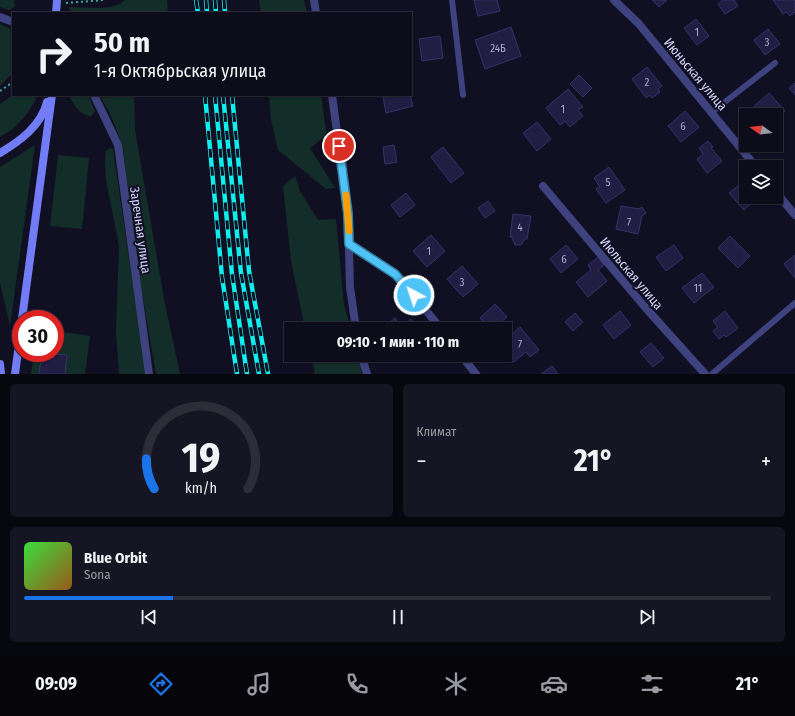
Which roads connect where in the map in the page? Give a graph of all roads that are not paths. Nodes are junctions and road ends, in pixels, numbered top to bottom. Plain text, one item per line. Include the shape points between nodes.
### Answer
1 (57, 0) edge
2 (314, 0) edge
3 (452, 0) edge
4 (614, 0) edge
5 (56, 12) edge
6 (316, 12) edge
7 (0, 17) edge
8 (12, 22) edge
9 (775, 63) dead end
10 (463, 95) dead end
11 (50, 96) edge
12 (50, 96) edge
13 (94, 96) edge
14 (332, 96) edge
15 (712, 112) junction
16 (0, 153) edge
17 (750, 160) edge
18 (544, 186) dead end
19 (783, 200) edge
20 (795, 215) edge
21 (349, 244) junction
22 (795, 303) edge
23 (23, 310) edge
24 (355, 322) edge
25 (435, 322) edge
26 (17, 362) edge
27 (363, 362) edge
28 (467, 362) edge
29 (0, 364) edge
30 (1, 374) edge
31 (15, 374) edge
32 (149, 374) edge
33 (367, 374) edge
34 (476, 374) edge
35 (705, 374) edge
36 (712, 374) edge

1 - 5 street
2 - 6 street
3 - 10 lane
4 - 15 street, Июньская улица via 639,24
7 - 8 street
9 - 15 lane
11 - 16 street via 44,112 34,126
12 - 23 street
13 - 32 street, Заречная улица via 118,145
14 - 21 street via 348,214
15 - 17 street, Июньская улица
18 - 35 street, Июльская улица via 644,306
19 - 20 street
21 - 24 street via 350,287
21 - 25 street via 400,278
22 - 36 lane
26 - 31 street
27 - 33 street
28 - 34 street
29 - 30 street

